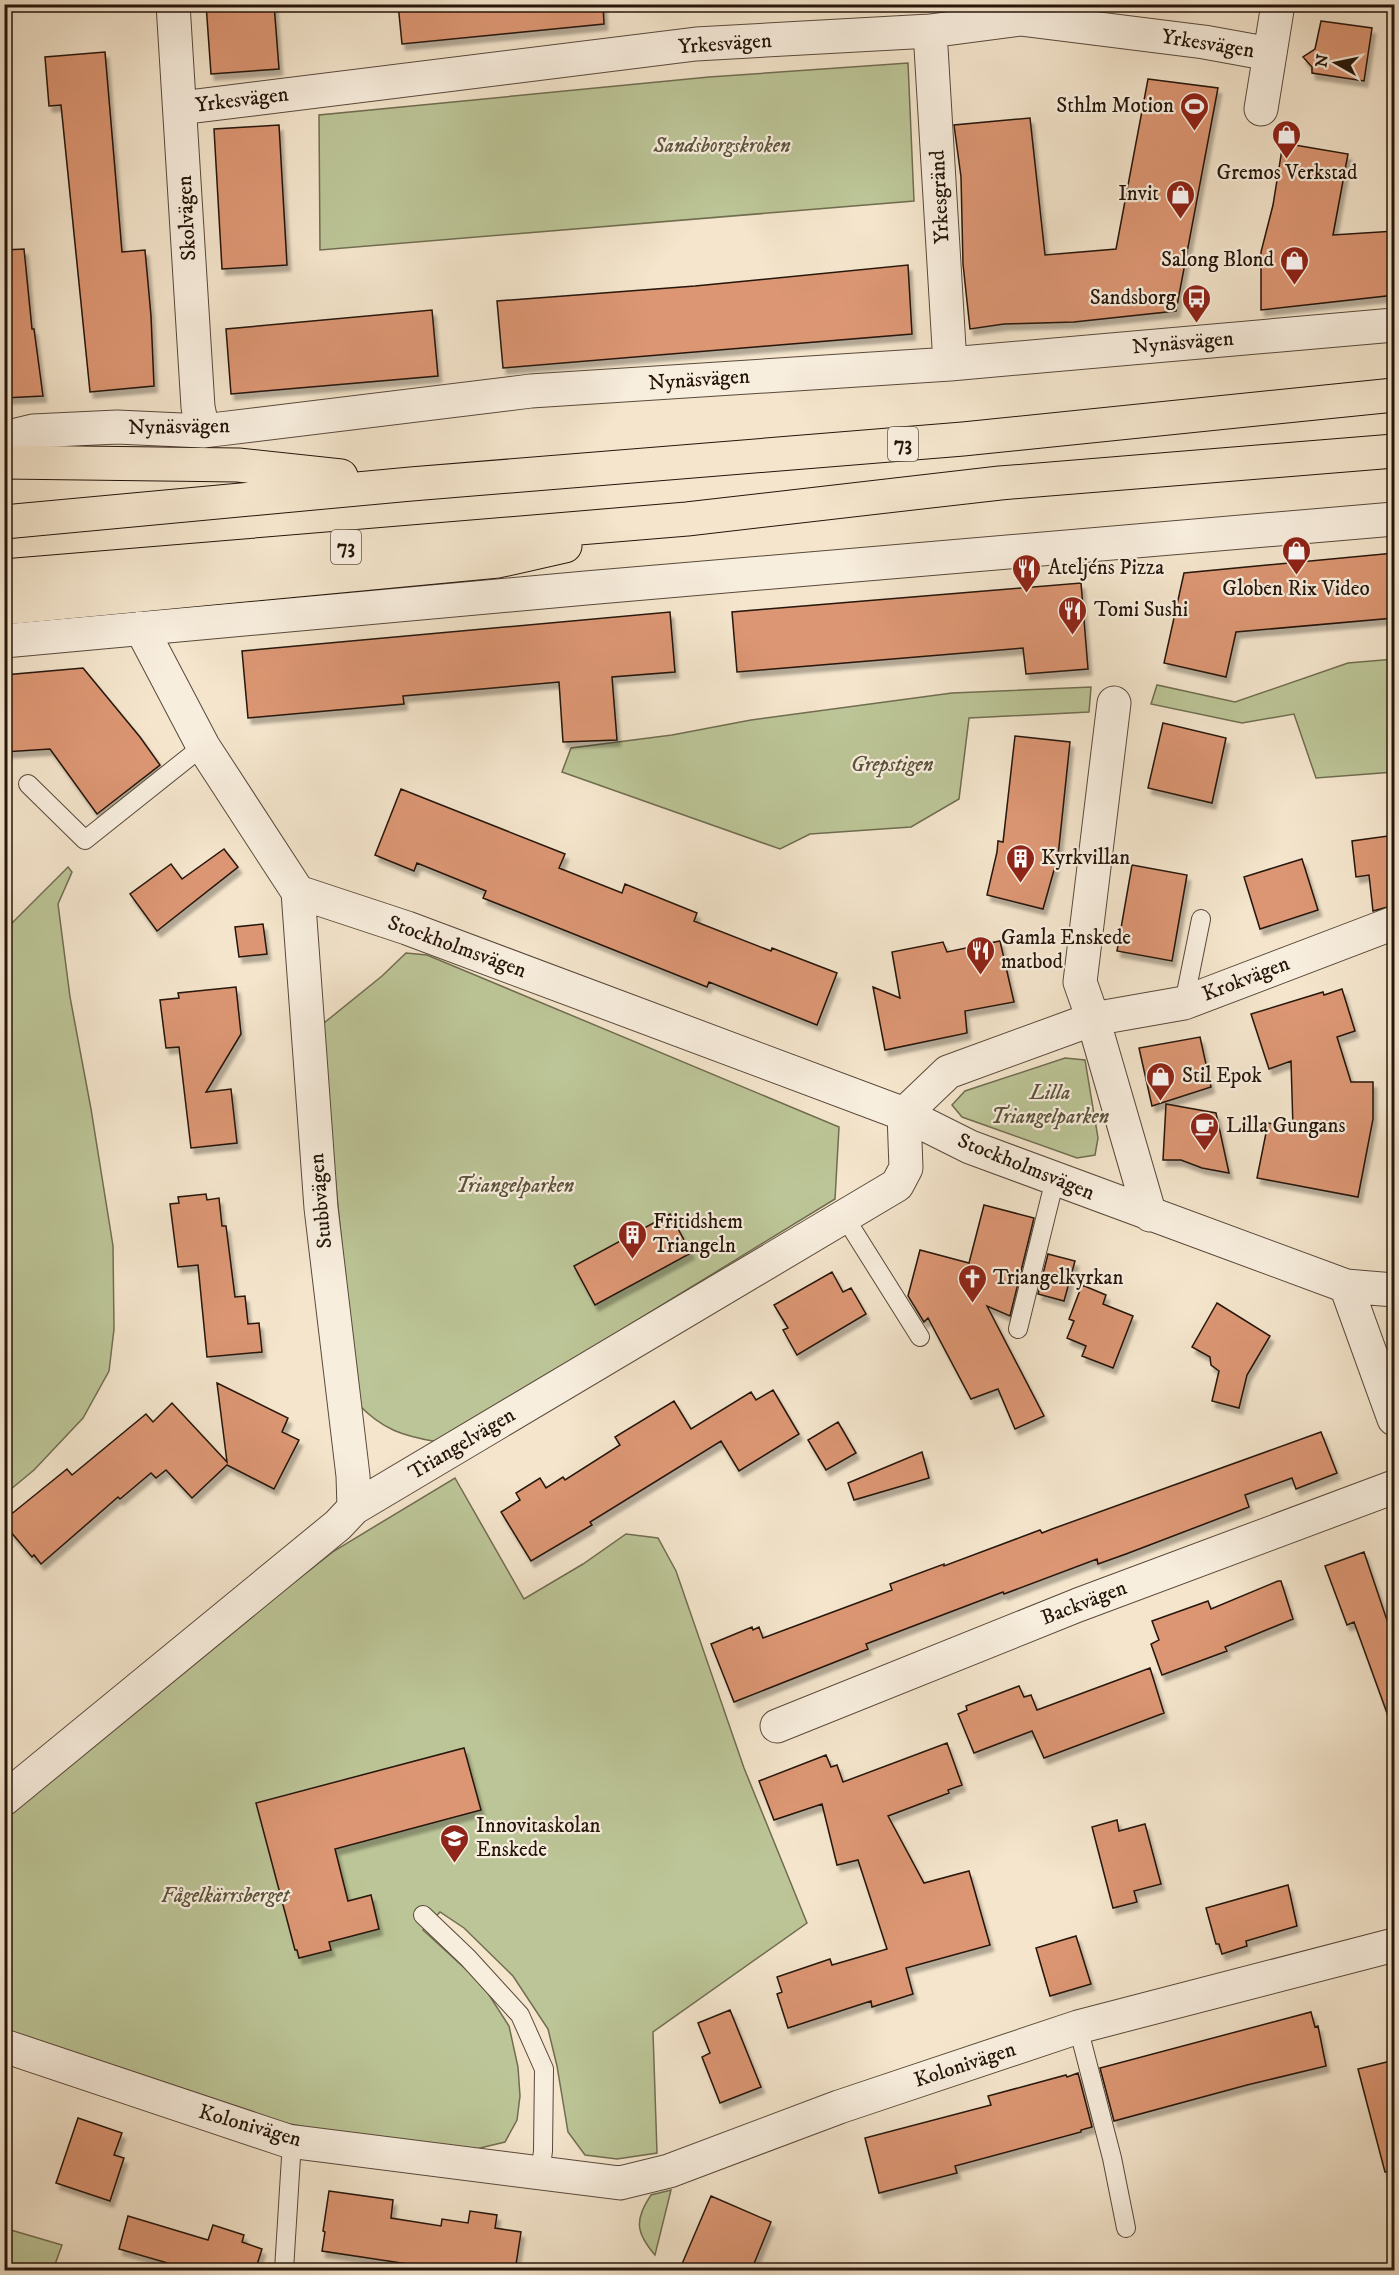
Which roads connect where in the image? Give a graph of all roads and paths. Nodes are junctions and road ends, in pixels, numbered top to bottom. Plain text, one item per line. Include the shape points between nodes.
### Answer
1 (173, 4) edge
2 (1278, 4) edge
3 (930, 31) junction
4 (1270, 54) junction
5 (180, 108) junction
6 (1261, 109) dead end
7 (1395, 325) edge
8 (950, 364) junction
9 (1395, 395) edge
10 (203, 431) junction
11 (4, 438) edge
12 (1395, 451) edge
13 (4, 462) edge
14 (411, 484) junction
15 (687, 519) junction
16 (1395, 519) edge
17 (4, 522) edge
18 (4, 576) edge
19 (4, 608) edge
20 (141, 628) junction
21 (4, 641) edge
22 (1114, 703) dead end
23 (203, 746) junction
24 (28, 784) dead end
25 (298, 892) junction
26 (1201, 919) dead end
27 (1395, 923) edge
28 (1184, 1003) junction
29 (1093, 1019) junction
30 (904, 1114) junction
31 (1055, 1179) junction
32 (1150, 1215) junction
33 (844, 1216) junction
34 (1346, 1286) junction
35 (1395, 1290) edge
36 (1018, 1329) dead end
37 (920, 1337) dead end
38 (1395, 1419) edge
39 (1395, 1487) edge
40 (354, 1508) junction
41 (777, 1726) dead end
42 (4, 1799) edge
43 (423, 1915) dead end
44 (1395, 1945) edge
45 (1078, 2027) junction
46 (4, 2046) edge
47 (292, 2141) junction
48 (540, 2173) junction
49 (1126, 2228) dead end
50 (284, 2271) edge

1 - 5 street, Skolvägen
2 - 4 street
3 - 4 street, Yrkesvägen via 1020,19
3 - 5 street, Yrkesvägen via 696,44
3 - 8 street, Yrkesgränd
4 - 6 street
5 - 10 street, Skolvägen via 198,407
7 - 8 street, Nynäsvägen
8 - 10 street, Nynäsvägen via 531,391
9 - 14 highway, 73 via 963,439
10 - 11 street, Nynäsvägen via 105,428 33,431
12 - 15 highway, 73 via 1000,483
13 - 14 highway via 238,465
14 - 17 highway, 73
15 - 18 highway, 73
15 - 19 highway via 498,561
16 - 20 street
20 - 21 street
20 - 23 street
22 - 29 street via 1080,982
23 - 24 lane via 85,840
23 - 25 street
25 - 30 street, Stockholmsvägen via 407,927
25 - 40 street, Stubbvägen via 321,1208
26 - 28 lane
27 - 28 street, Krokvägen
28 - 29 street, Krokvägen
29 - 30 street via 948,1072
29 - 32 street
30 - 31 street, Stockholmsvägen via 970,1147
30 - 33 street, Triangelvägen via 906,1167 897,1185
31 - 32 street, Stockholmsvägen
31 - 36 lane
32 - 34 street, Stockholmsvägen
33 - 37 lane
33 - 40 street, Triangelvägen
34 - 35 street, Stockholmsvägen
34 - 38 street
39 - 41 street, Backvägen via 1077,1605
40 - 42 street, Triangelvägen via 339,1525
43 - 48 lane via 520,2015 544,2069
44 - 45 street, Kolonivägen
45 - 48 street, Kolonivägen via 839,2107 669,2171 620,2183
45 - 49 lane
46 - 47 street, Kolonivägen
47 - 48 street, Kolonivägen
47 - 50 lane

